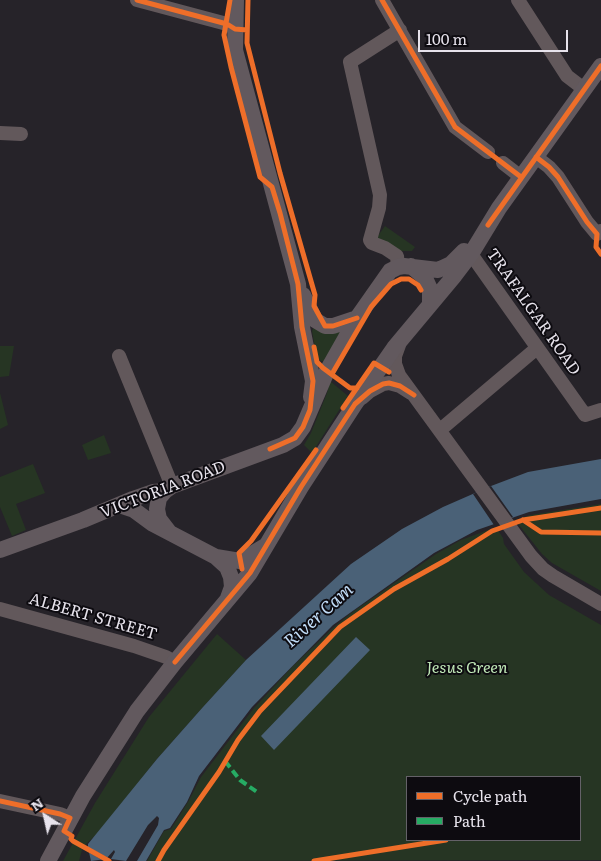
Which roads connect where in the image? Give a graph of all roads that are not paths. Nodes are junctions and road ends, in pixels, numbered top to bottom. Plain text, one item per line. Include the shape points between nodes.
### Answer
1 (137, 0) edge
2 (236, 0) edge
3 (382, 0) edge
4 (518, 0) edge
5 (235, 29) junction
6 (400, 30) junction
7 (601, 66) edge
8 (584, 89) junction
9 (0, 134) edge
10 (21, 134) dead end
11 (488, 152) dead end
12 (536, 157) junction
13 (503, 163) dead end
14 (521, 177) junction
15 (488, 225) junction
16 (599, 232) edge
17 (471, 254) junction
18 (404, 267) junction
19 (298, 284) junction
20 (430, 305) junction
21 (357, 318) junction
22 (400, 342) junction
23 (536, 348) junction
24 (119, 356) dead end
25 (414, 395) junction
26 (355, 404) junction
27 (310, 410) junction
28 (601, 410) edge
29 (440, 430) junction
30 (168, 488) junction
31 (119, 505) junction
32 (169, 532) junction
33 (265, 546) junction
34 (0, 550) edge
35 (216, 557) junction
36 (601, 604) edge
37 (225, 605) junction
38 (0, 609) edge
39 (175, 662) junction
40 (0, 802) edge
41 (70, 818) junction
42 (48, 861) edge

1 - 5 street via 227,24
2 - 5 main road
3 - 6 street
4 - 8 street via 567,76
5 - 19 main road via 235,50
6 - 11 street via 455,127
6 - 18 street via 350,62 380,195 370,240 397,256
7 - 8 main road
8 - 12 main road
9 - 10 street
12 - 14 main road
12 - 16 street via 558,177 587,222
13 - 14 street
14 - 15 main road
15 - 17 main road
15 - 18 main road via 451,264 438,270
17 - 20 main road
17 - 23 street, TRAFALGAR ROAD
18 - 20 main road via 425,278 430,289
18 - 21 main road, VICTORIA ROAD via 390,271
19 - 21 main road via 315,320 325,326
19 - 27 main road via 312,381
20 - 22 main road
21 - 27 main road, VICTORIA ROAD via 327,371
22 - 25 street via 395,356 396,370
22 - 26 main road
23 - 28 street, TRAFALGAR ROAD via 585,415
23 - 29 street
24 - 30 street
25 - 26 street via 389,383 370,391
25 - 29 street
26 - 33 main road
27 - 30 main road, VICTORIA ROAD via 303,428 283,445
29 - 36 street via 543,569
30 - 31 main road, VICTORIA ROAD
30 - 32 main road via 157,509 159,519
31 - 32 main road via 134,510
31 - 34 main road, VICTORIA ROAD
32 - 35 main road
33 - 35 main road via 240,561
33 - 37 main road via 250,573
35 - 37 main road via 227,567 231,577 232,587
37 - 39 main road
38 - 39 street, ALBERT STREET via 121,642
39 - 41 main road via 138,710
40 - 41 street
41 - 42 main road

